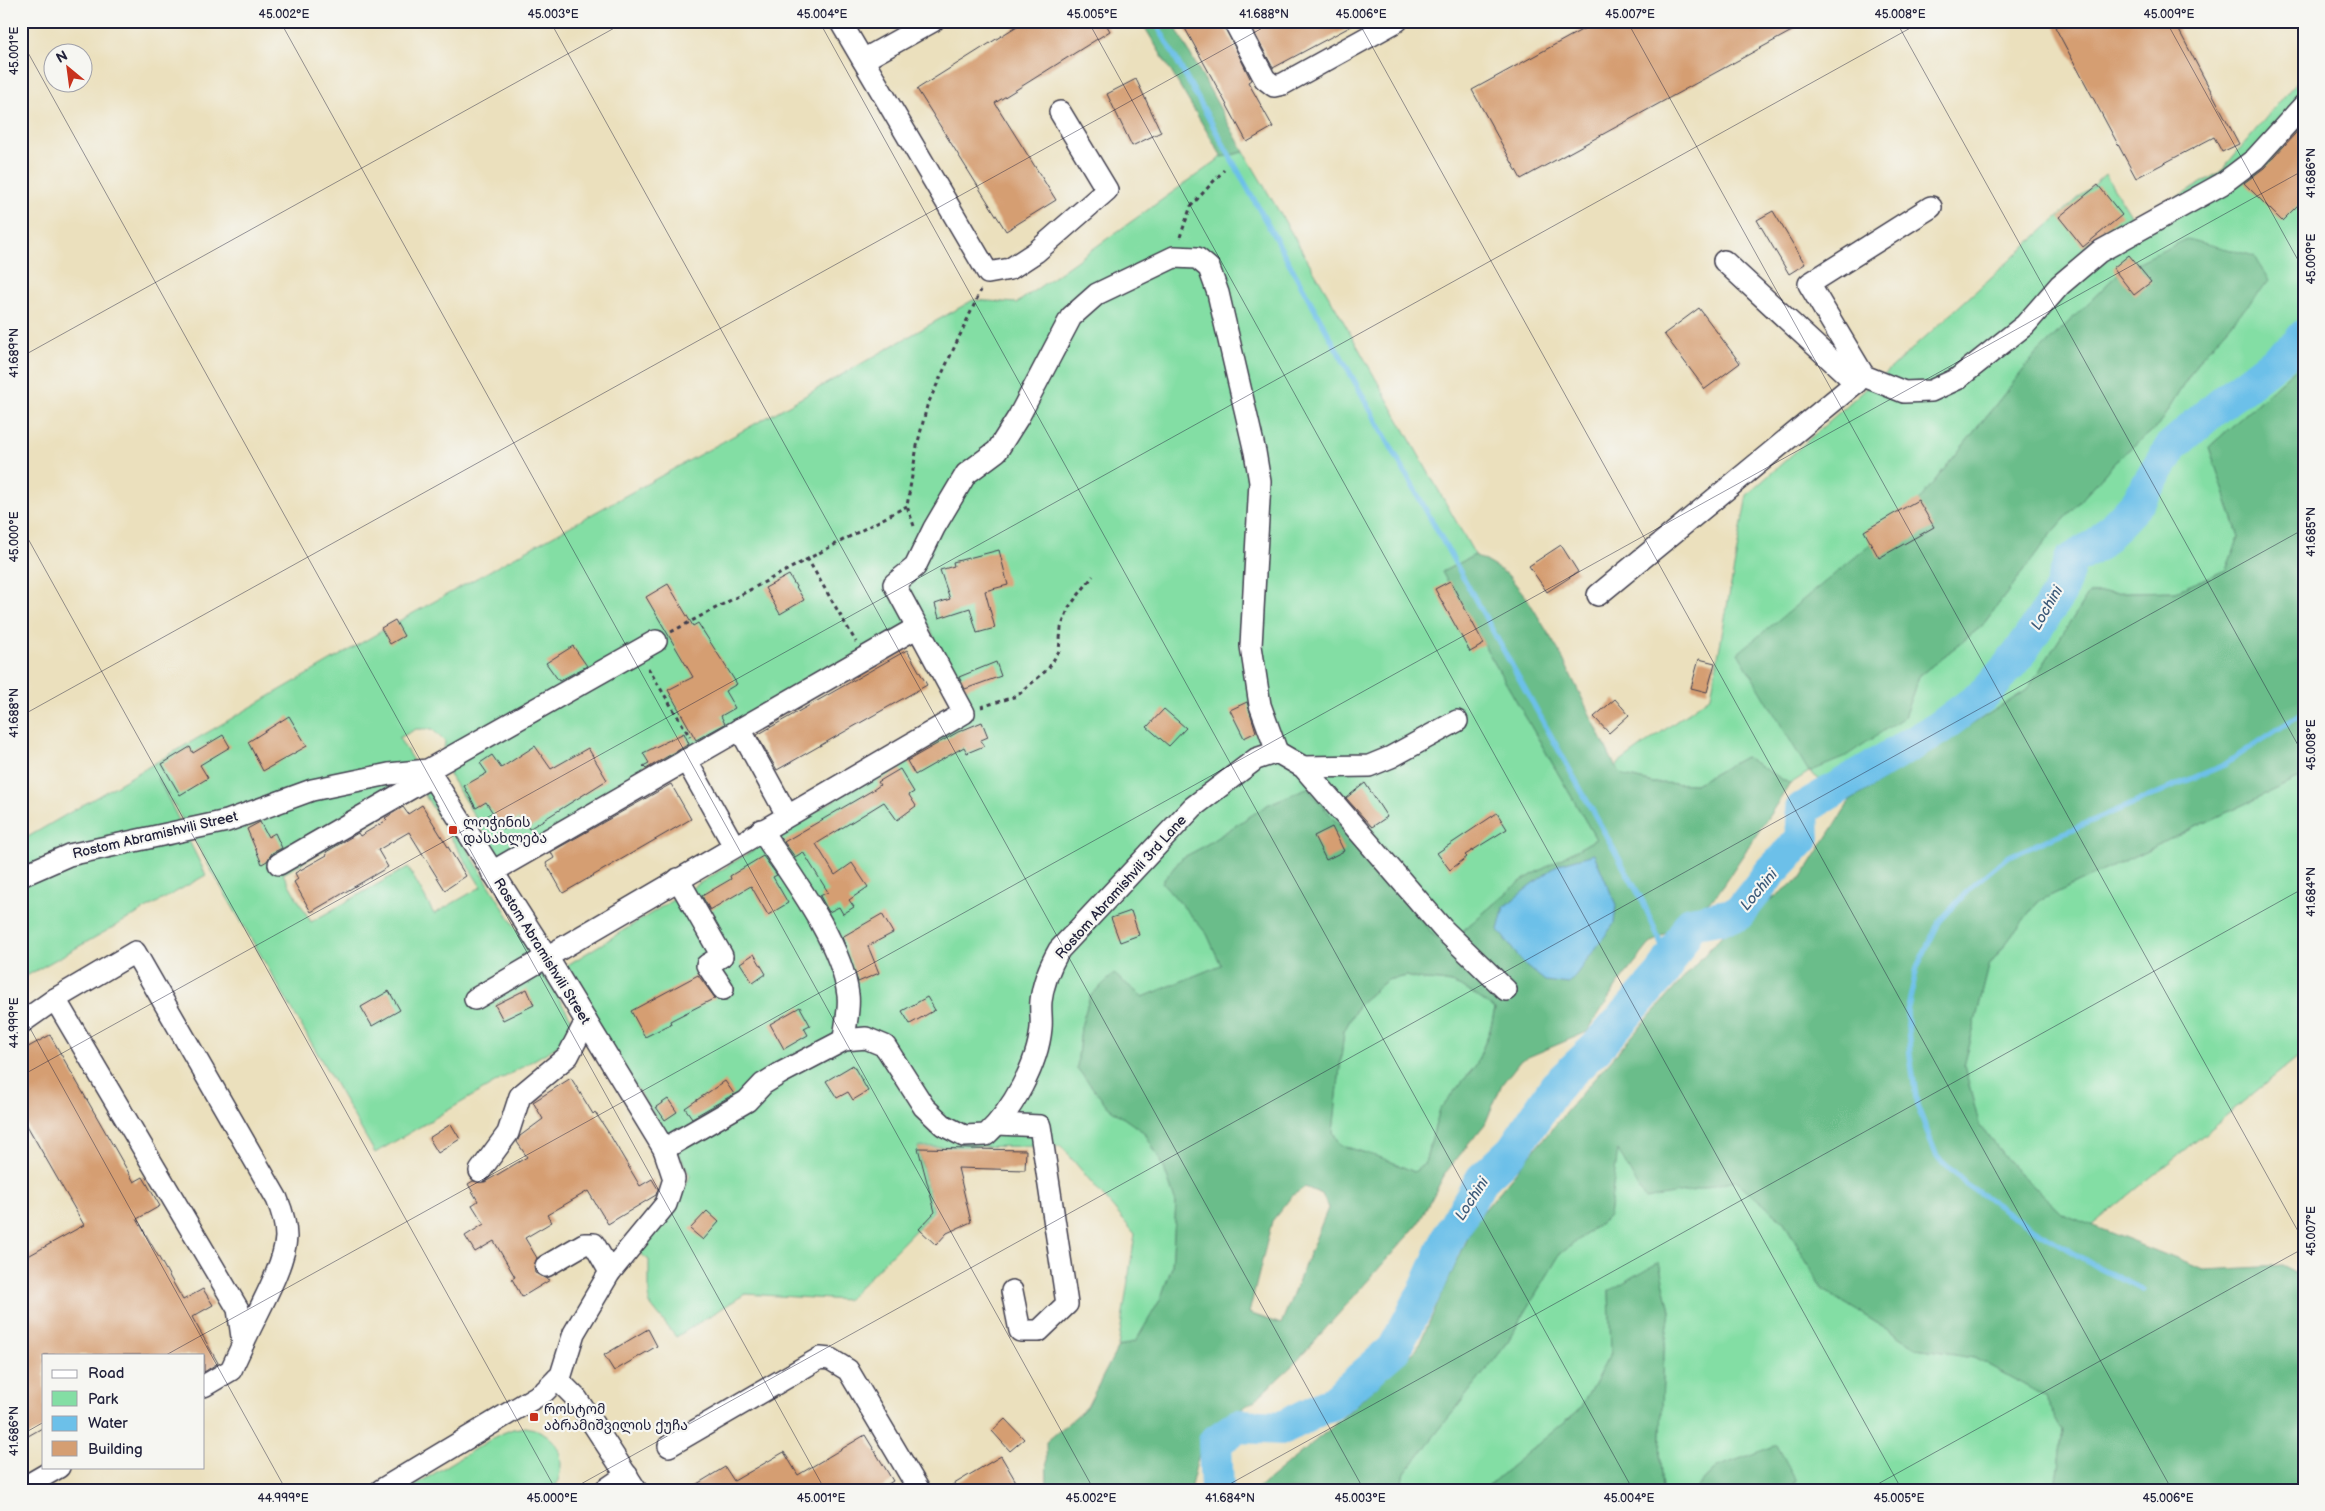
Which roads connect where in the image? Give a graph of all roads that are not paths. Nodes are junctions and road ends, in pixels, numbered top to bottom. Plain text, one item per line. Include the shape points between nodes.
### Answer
1 (840, 21) edge
2 (933, 21) edge
3 (1234, 21) edge
4 (1397, 21) edge
5 (863, 60) junction
6 (2304, 105) edge
7 (1060, 112) dead end
8 (1931, 207) dead end
9 (1724, 261) dead end
10 (1860, 380) junction
11 (1598, 595) dead end
12 (916, 628) junction
13 (647, 646) road end
14 (1457, 721) dead end
15 (740, 730) junction
16 (1276, 752) junction
17 (693, 756) junction
18 (1303, 766) junction
19 (430, 773) junction
20 (787, 815) junction
21 (761, 830) junction
22 (734, 846) junction
23 (279, 864) dead end
24 (492, 872) junction
25 (21, 876) edge
26 (678, 879) junction
27 (547, 957) junction
28 (723, 989) dead end
29 (1506, 990) dead end
30 (55, 999) junction
31 (475, 999) dead end
32 (586, 1021) junction
33 (21, 1023) edge
34 (844, 1040) junction
35 (998, 1124) junction
36 (664, 1149) junction
37 (480, 1171) dead end
38 (546, 1266) dead end
39 (610, 1272) junction
40 (1012, 1291) dead end
41 (243, 1344) junction
42 (557, 1379) junction
43 (205, 1385) edge
44 (669, 1446) dead end
45 (57, 1468) edge
46 (632, 1483) edge
47 (21, 1489) edge
48 (381, 1490) edge
49 (605, 1490) edge
50 (919, 1490) edge

1 - 5 street
2 - 5 street
3 - 4 street via 1265,79 1274,86
5 - 7 street via 988,273 1010,269 1036,252 1107,190
6 - 10 street via 2255,159 2222,184 2099,252 2060,284 2024,325 1957,379 1931,391 1904,392
8 - 10 street via 1809,284
9 - 10 street
10 - 11 street
12 - 15 street
12 - 16 street via 894,584 915,567 966,474 997,452 1020,416 1072,317 1097,294 1174,257 1197,258 1209,268 1218,293 1260,482 1251,646 1260,705
12 - 20 street via 964,713
13 - 19 street
14 - 18 street via 1369,766
15 - 17 street
15 - 20 street
16 - 18 street
16 - 35 street, Rostom Abramishvili 3rd Lane via 1256,759 1194,807 1059,950 1048,970 1041,1000 1041,1028 1034,1063
17 - 22 street
17 - 24 street
18 - 29 street via 1443,929
19 - 23 street
19 - 24 street, Rostom Abramishvili Street
19 - 25 street, Rostom Abramishvili Street via 389,774 312,790 227,821 69,855
20 - 21 street
21 - 22 street
21 - 34 street via 822,922 841,966 849,995
22 - 26 street
24 - 27 street, Rostom Abramishvili Street
26 - 27 street
26 - 28 street via 722,956 707,965
27 - 31 street
27 - 32 street, Rostom Abramishvili Street
30 - 33 street
30 - 41 street via 238,1309
30 - 41 street via 135,952 278,1199 286,1237 282,1258
32 - 36 street, Rostom Abramishvili Street
32 - 37 street via 568,1056 520,1096 508,1133
34 - 35 street via 866,1038 886,1046 924,1107 943,1125 964,1136 986,1135
34 - 36 street via 775,1076 747,1101
35 - 40 street via 1040,1126 1067,1304 1040,1331 1020,1331
36 - 39 street, Rostom Abramishvili Street via 674,1179 666,1204
38 - 39 street via 584,1244 594,1244
39 - 42 street, Rostom Abramishvili Street via 574,1333
41 - 43 street via 231,1370
42 - 46 street via 577,1398
42 - 48 street via 544,1392
44 - 50 street via 820,1358 830,1359 848,1370
45 - 47 street
46 - 49 street

